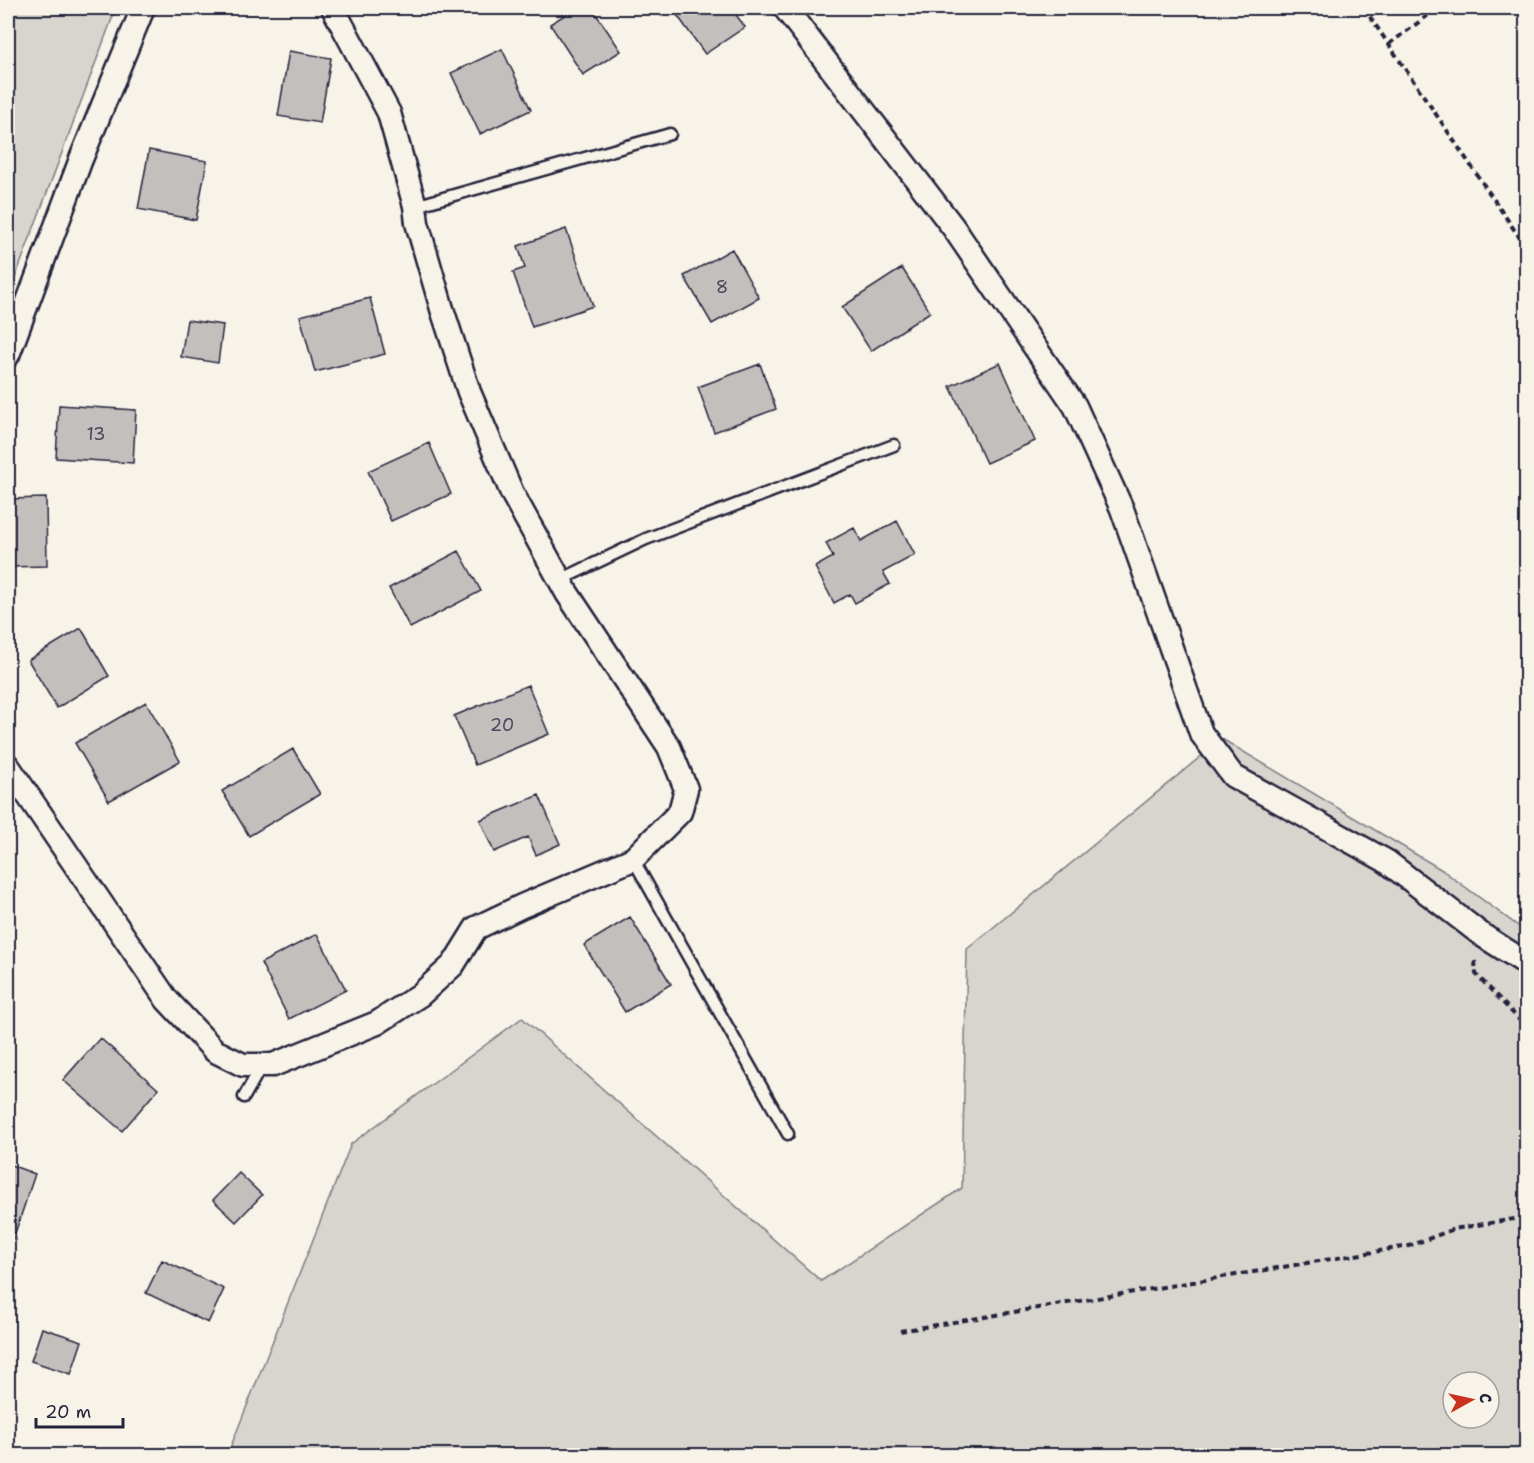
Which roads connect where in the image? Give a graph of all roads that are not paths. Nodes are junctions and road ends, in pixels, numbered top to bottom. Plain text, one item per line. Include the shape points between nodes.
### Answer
1 (142, 8) edge
2 (333, 8) edge
3 (785, 8) edge
4 (670, 134) dead end
5 (415, 206) junction
6 (8, 355) edge
7 (894, 445) dead end
8 (560, 580) junction
9 (8, 766) edge
10 (633, 859) junction
11 (1527, 963) edge
12 (262, 1065) junction
13 (244, 1097) dead end
14 (788, 1134) dead end

1 - 6 street
2 - 5 street via 389,112
3 - 11 street via 953,227 1075,406 1122,509 1201,733 1233,776 1386,861 1482,935
4 - 5 lane
5 - 8 street via 441,309 469,392 512,493
7 - 8 lane via 646,539
8 - 10 street via 669,747 686,789 681,812
9 - 12 street via 166,1000 215,1051 243,1065
10 - 12 street via 477,928 453,965 420,995 377,1023 273,1065
10 - 14 lane
12 - 13 lane

